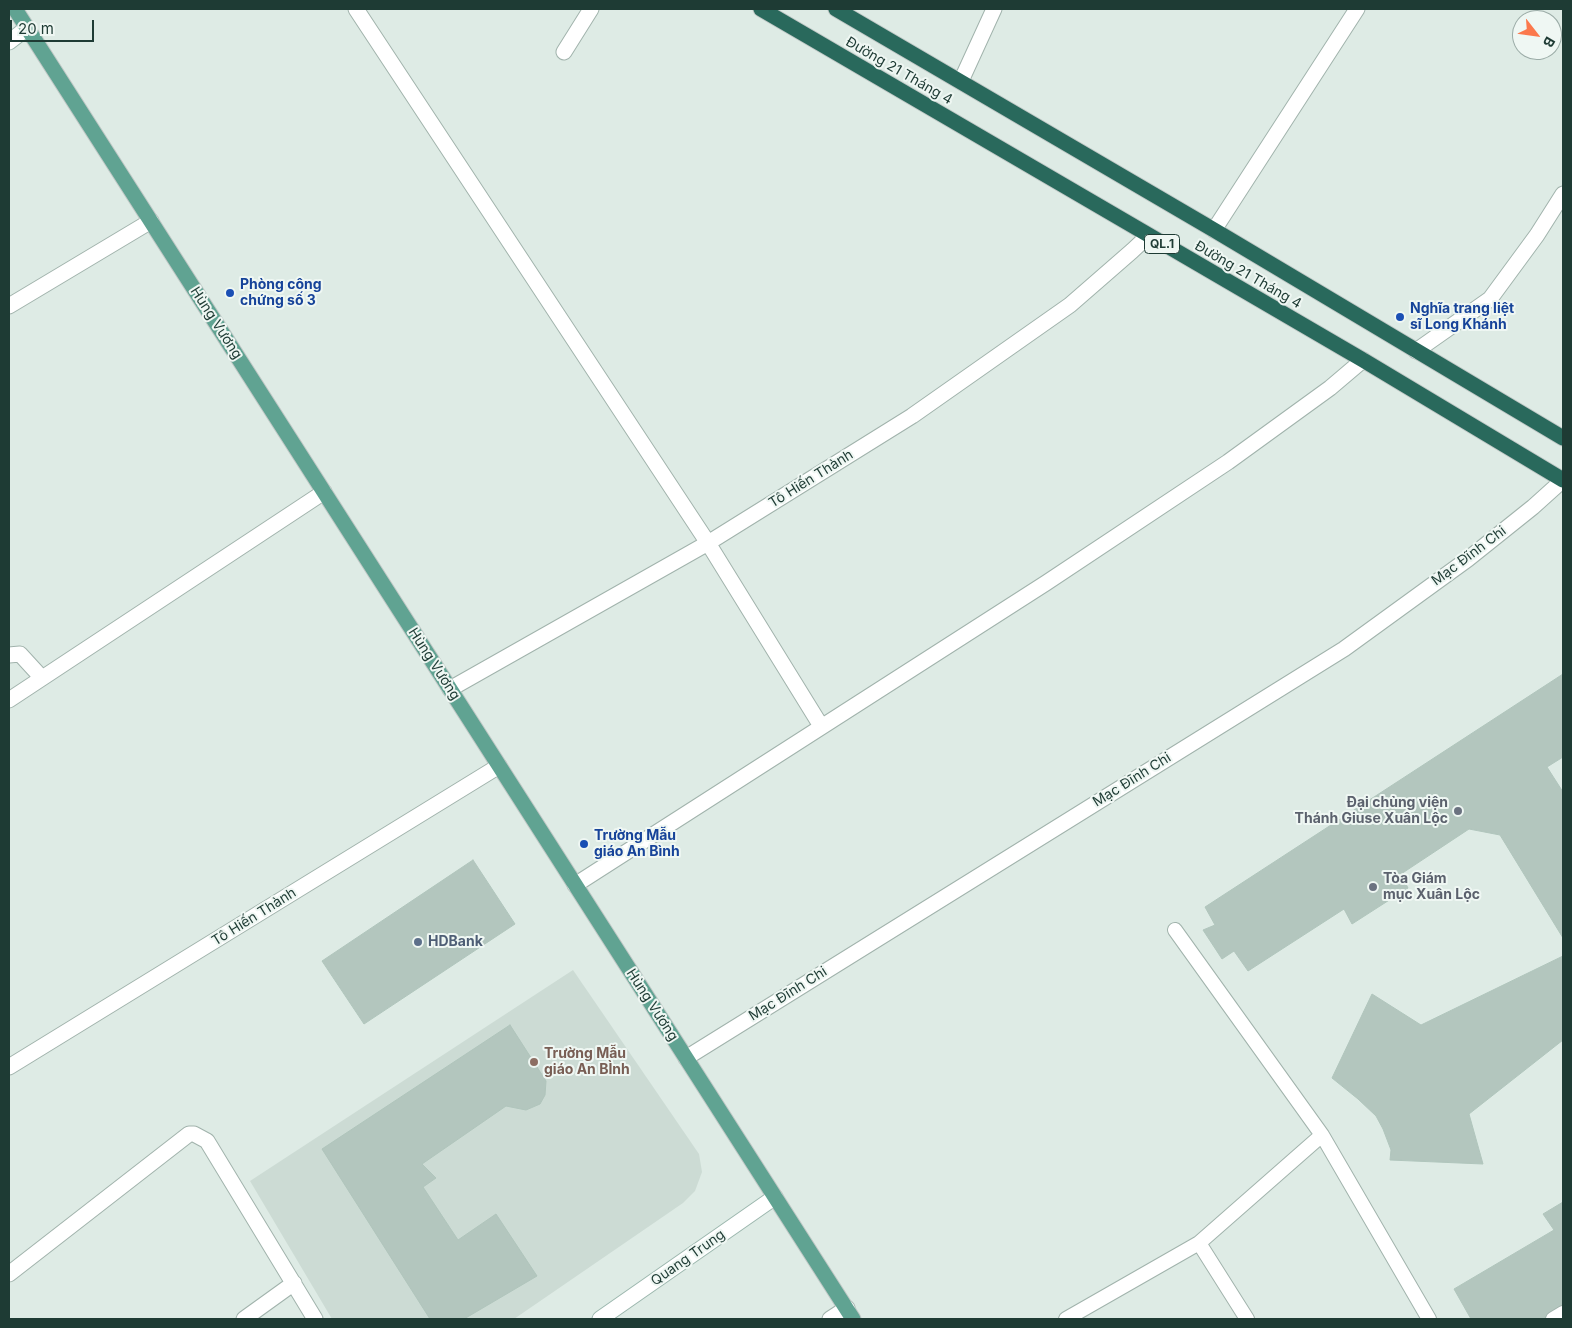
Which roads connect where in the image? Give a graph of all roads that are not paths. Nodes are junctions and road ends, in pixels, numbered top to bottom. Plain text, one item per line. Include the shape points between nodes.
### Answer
1 (15, 9) edge
2 (356, 9) edge
3 (591, 9) edge
4 (761, 9) edge
5 (836, 9) edge
6 (994, 9) edge
7 (1357, 9) edge
8 (27, 28) junction
9 (9, 42) edge
10 (564, 52) dead end
11 (961, 81) junction
12 (1563, 194) edge
13 (151, 221) junction
14 (1214, 230) junction
15 (1148, 236) junction
16 (9, 306) edge
17 (1416, 351) junction
18 (1363, 360) junction
19 (1563, 438) edge
20 (1563, 480) edge
21 (324, 492) junction
22 (708, 543) junction
23 (9, 655) edge
24 (42, 678) junction
25 (450, 689) junction
26 (9, 700) edge
27 (821, 726) junction
28 (499, 766) junction
29 (575, 884) junction
30 (1175, 930) dead end
31 (686, 1058) junction
32 (9, 1067) edge
33 (1322, 1135) junction
34 (775, 1197) junction
35 (1200, 1243) junction
36 (9, 1274) edge
37 (294, 1283) junction
38 (1563, 1313) edge
39 (850, 1314) edge
40 (244, 1319) edge
41 (315, 1319) edge
42 (600, 1319) edge
43 (830, 1319) edge
44 (1066, 1319) edge
45 (1247, 1319) edge
46 (1429, 1319) edge
47 (1553, 1319) edge

1 - 8 main road, Hùng Vương
2 - 22 street
3 - 10 street
4 - 15 highway, Đường 21 Tháng 4 / QL.1
5 - 11 highway, Đường 21 Tháng 4
6 - 11 street
7 - 14 street
8 - 9 street
8 - 13 main road, Hùng Vương
11 - 14 highway, Đường 21 Tháng 4
12 - 17 street via 1490,299
13 - 16 street
13 - 21 main road, Hùng Vương
14 - 17 highway, Đường 21 Tháng 4
15 - 18 highway, Đường 21 Tháng 4 / QL.1
15 - 22 street, Tô Hiến Thành via 1070,305 912,416
17 - 19 highway, Đường 21 Tháng 4
18 - 20 highway, Đường 21 Tháng 4 / QL.1
18 - 27 street via 1228,462
20 - 31 street, Mạc Đĩnh Chi via 1468,559 1344,649
21 - 24 street
21 - 25 main road, Hùng Vương
22 - 25 street, Tô Hiến Thành
22 - 27 street
23 - 24 street via 20,654
24 - 26 street
25 - 28 main road, Hùng Vương
27 - 29 street
28 - 29 main road, Hùng Vương
28 - 32 street, Tô Hiến Thành
29 - 31 main road, Hùng Vương
30 - 33 lane
31 - 34 main road, Hùng Vương
33 - 35 lane
33 - 46 lane
34 - 39 main road, Hùng Vương
34 - 42 street, Quang Trung
35 - 44 lane
35 - 45 lane
36 - 37 street via 189,1134 207,1141
37 - 40 street
37 - 41 street
38 - 47 lane
39 - 43 street

